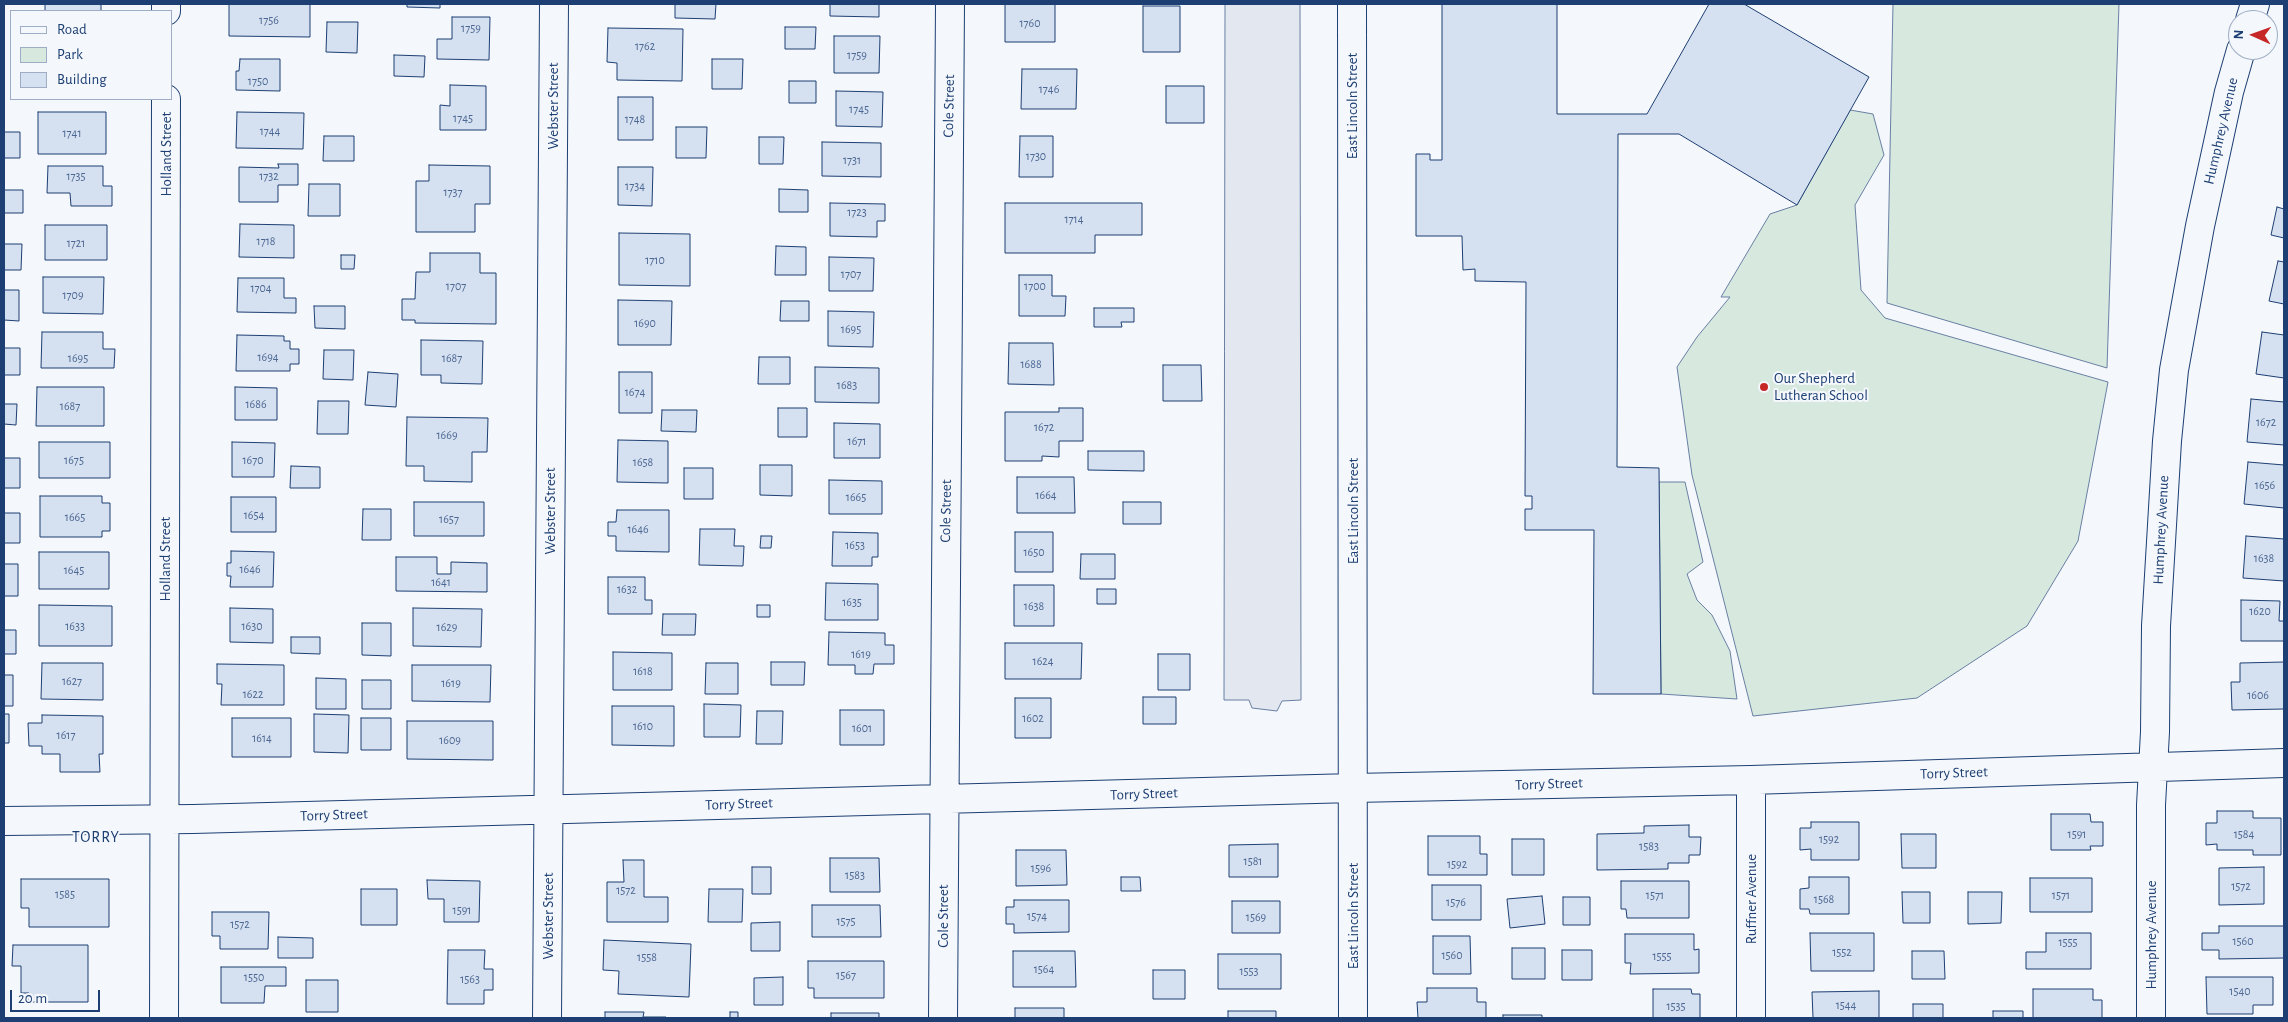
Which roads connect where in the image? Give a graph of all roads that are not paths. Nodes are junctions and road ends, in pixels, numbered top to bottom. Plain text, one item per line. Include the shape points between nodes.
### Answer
1 (554, 4) edge
2 (950, 4) edge
3 (1352, 4) edge
4 (2238, 60) edge
5 (166, 100) edge
6 (2284, 763) edge
7 (2154, 766) junction
8 (1751, 780) junction
9 (1353, 788) junction
10 (943, 799) junction
11 (548, 809) junction
12 (164, 820) junction
13 (4, 821) edge
14 (164, 1018) edge
15 (547, 1018) edge
16 (943, 1018) edge
17 (1353, 1018) edge
18 (1751, 1018) edge
19 (2151, 1018) edge

1 - 11 street, Webster Street
2 - 10 street, Cole Street
3 - 9 street, East Lincoln Street
4 - 7 street, Humphrey Avenue via 2212,164 2174,370 2162,505
5 - 12 street, Holland Street
6 - 7 street, Torry Street
7 - 8 street, Torry Street
7 - 19 street, Humphrey Avenue via 2151,805
8 - 9 street, Torry Street
8 - 18 street, Ruffner Avenue
9 - 10 street, Torry Street
9 - 17 street, East Lincoln Street
10 - 11 street, Torry Street
10 - 16 street, Cole Street
11 - 12 street, Torry Street
11 - 15 street, Webster Street
12 - 13 street, Torry Street
12 - 14 street, Holland Street

